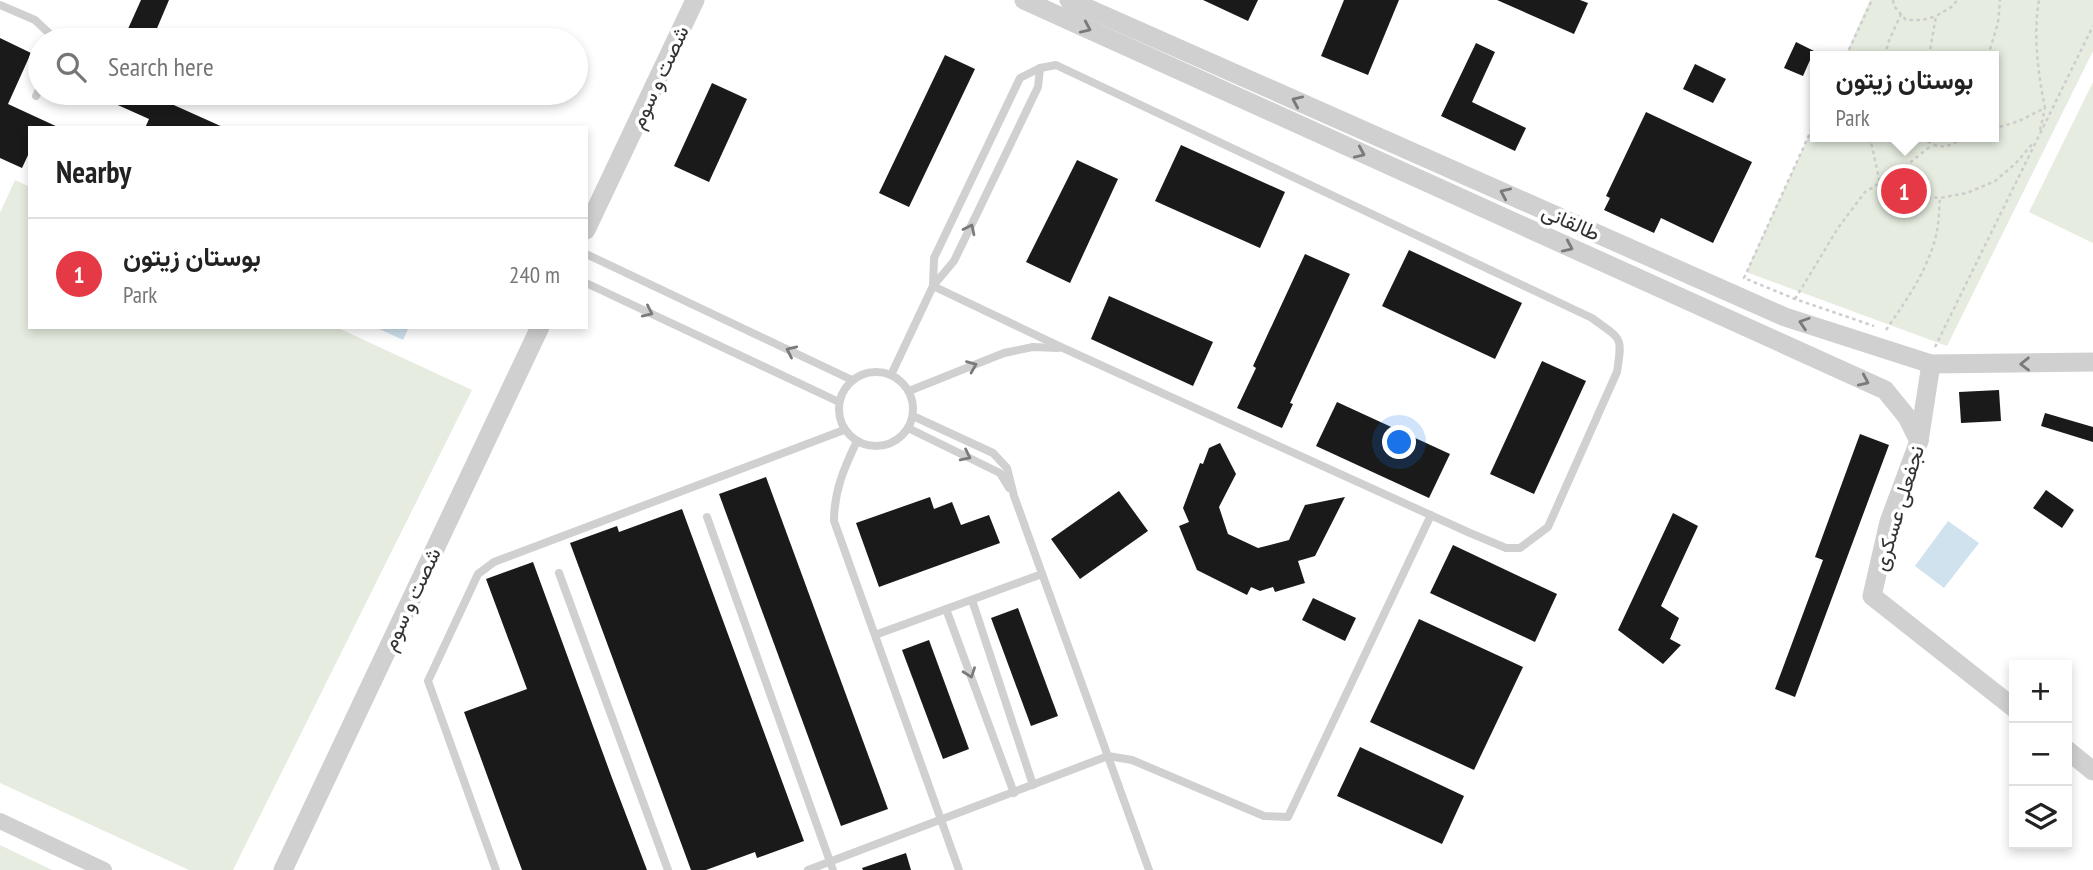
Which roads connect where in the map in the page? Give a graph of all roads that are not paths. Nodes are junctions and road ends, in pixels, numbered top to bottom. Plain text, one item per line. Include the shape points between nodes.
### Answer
1 (695, 0) edge
2 (1024, 0) edge
3 (1069, 0) edge
4 (0, 5) edge
5 (43, 28) edge
6 (1040, 68) junction
7 (588, 226) edge
8 (588, 255) edge
9 (588, 284) edge
10 (933, 286) junction
11 (539, 329) edge
12 (1063, 348) junction
13 (2093, 362) edge
14 (1931, 364) junction
15 (891, 375) junction
16 (852, 380) junction
17 (909, 391) junction
18 (839, 402) junction
19 (913, 416) junction
20 (908, 428) junction
21 (844, 430) junction
22 (857, 441) junction
23 (1919, 441) junction
24 (1014, 496) junction
25 (1431, 515) junction
26 (707, 516) dead end
27 (559, 573) dead end
28 (1042, 574) junction
29 (972, 600) junction
30 (946, 609) junction
31 (875, 635) junction
32 (2009, 704) edge
33 (2072, 754) edge
34 (1108, 756) junction
35 (2093, 771) edge
36 (1033, 785) junction
37 (1014, 793) junction
38 (0, 821) edge
39 (942, 821) junction
40 (832, 866) edge
41 (104, 870) edge
42 (283, 870) edge
43 (496, 870) edge
44 (668, 870) edge
45 (808, 870) edge
46 (959, 870) edge
47 (1149, 870) edge

1 - 7 street, شصت و سوم
2 -> 23 street, طالقانی via 1885,390 1908,417
14 -> 3 street, طالقانی via 1785,317
4 - 5 lane
10 -> 6 lane via 954,261 1038,87
6 - 10 lane via 1020,78 934,258
6 - 25 lane via 1056,65 1592,318 1618,337 1617,372 1548,527 1520,548 1506,548
16 -> 8 lane
9 -> 18 lane
10 - 12 lane
10 - 15 lane
11 - 42 street, شصت و سوم
17 -> 12 lane via 1004,353 1033,347
12 - 25 lane
13 -> 14 street, طالقانی
14 - 23 street, نجفعلی عسکری
15 - 16 lane via 867,373
15 - 17 lane
16 - 18 lane
17 - 19 lane
18 - 21 lane
19 - 20 lane
19 - 24 lane via 993,453 1007,468
20 - 22 lane via 889,444 877,447
20 -> 24 lane via 1000,473
21 - 22 lane
21 - 43 lane via 494,562 478,574 428,681
22 - 31 lane via 834,500 834,521
23 - 32 street, نجفعلی عسکری via 1889,522 1872,596
24 - 28 lane
25 - 34 lane via 1289,817 1264,816 1132,760
26 - 40 lane
27 - 44 lane
28 - 29 lane
28 - 34 lane
29 - 30 lane
29 - 36 lane
30 - 31 lane
30 -> 37 lane
31 - 39 lane
33 - 35 street
34 - 36 lane
34 - 47 lane
36 - 37 lane
37 - 39 lane
38 - 41 street
39 - 40 lane
39 - 46 lane
40 - 45 lane

